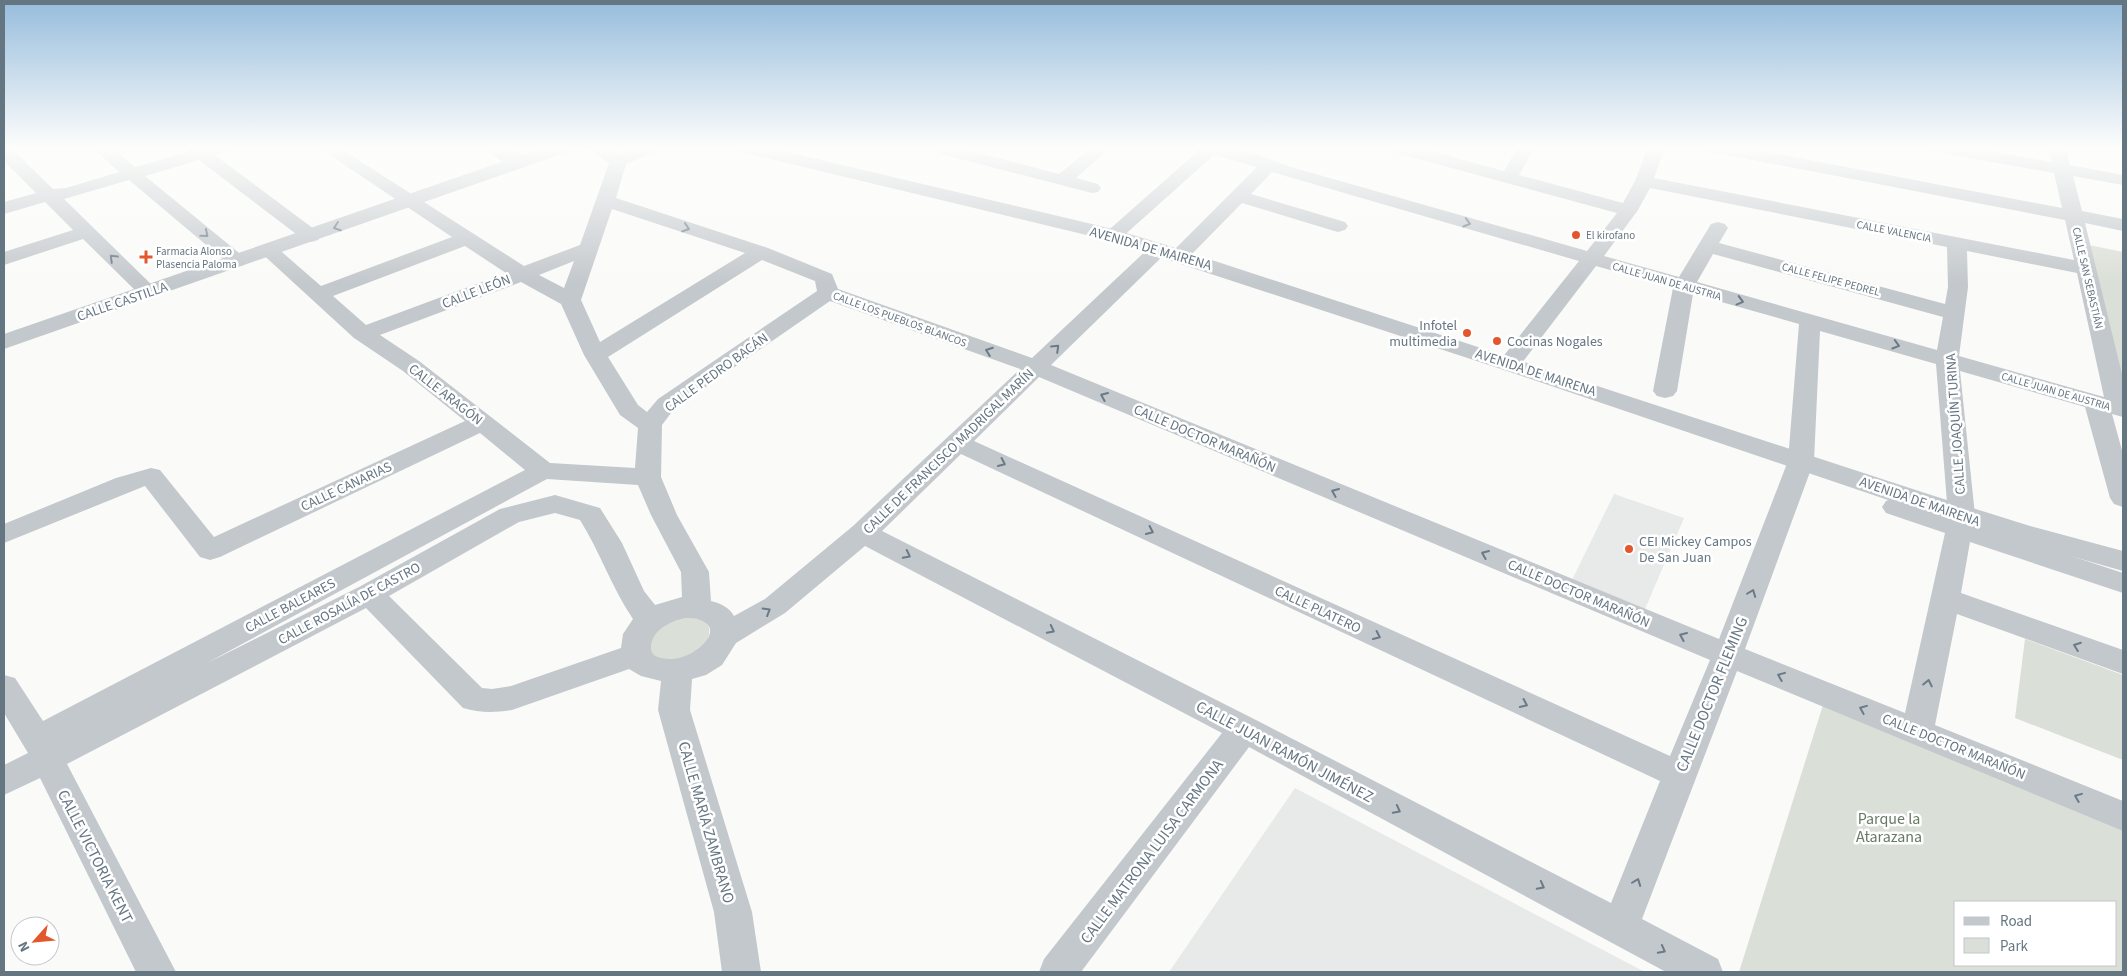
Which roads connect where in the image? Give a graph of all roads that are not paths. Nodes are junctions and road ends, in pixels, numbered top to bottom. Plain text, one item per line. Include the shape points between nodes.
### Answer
1 (46, 193) edge
2 (69, 193) edge
3 (154, 193) edge
4 (253, 193) edge
5 (397, 193) edge
6 (434, 193) edge
7 (608, 193) edge
8 (934, 193) edge
9 (1160, 193) edge
10 (1241, 193) edge
11 (1364, 193) edge
12 (1566, 193) edge
13 (1638, 193) edge
14 (1701, 193) edge
15 (1951, 193) edge
16 (2068, 193) edge
17 (48, 195) junction
18 (1238, 196) junction
19 (410, 201) junction
20 (606, 201) junction
21 (4, 208) edge
22 (1629, 210) junction
23 (644, 214) junction
24 (2074, 216) junction
25 (2123, 225) edge
26 (1338, 226) dead end
27 (86, 232) junction
28 (1114, 235) junction
29 (311, 236) junction
30 (1713, 237) joint
31 (468, 238) junction
32 (593, 240) junction
33 (1957, 244) junction
34 (1159, 248) junction
35 (268, 250) junction
36 (761, 252) junction
37 (1180, 255) junction
38 (4, 259) edge
39 (1592, 259) junction
40 (237, 261) junction
41 (2086, 269) junction
42 (522, 274) junction
43 (1684, 286) junction
44 (148, 292) junction
45 (828, 293) junction
46 (318, 294) junction
47 (570, 300) junction
48 (1954, 313) junction
49 (1810, 321) junction
50 (362, 333) junction
51 (4, 342) edge
52 (595, 355) junction
53 (1947, 360) junction
54 (1510, 363) junction
55 (1035, 367) junction
56 (1665, 391) dead end
57 (2113, 407) edge
58 (482, 423) junction
59 (650, 425) junction
60 (958, 443) junction
61 (1801, 461) junction
62 (543, 471) junction
63 (648, 476) junction
64 (2123, 498) edge
65 (1895, 507) dead end
66 (1961, 522) junction
67 (864, 533) junction
68 (4, 534) edge
69 (2123, 561) edge
70 (2123, 583) edge
71 (368, 594) junction
72 (1946, 599) junction
73 (697, 607) junction
74 (651, 621) junction
75 (725, 636) junction
76 (636, 654) junction
77 (1728, 655) junction
78 (2123, 662) edge
79 (677, 671) junction
80 (4, 687) edge
81 (1244, 729) junction
82 (1918, 731) junction
83 (41, 749) junction
84 (1679, 775) junction
85 (4, 782) edge
86 (2123, 816) edge
87 (1620, 927) junction
88 (156, 972) edge
89 (742, 972) edge
90 (1058, 972) edge
91 (1704, 972) edge

1 - 17 street
2 - 17 street
3 -> 40 street
4 - 29 street
5 - 19 street
6 - 19 street, CALLE CASTILLA
7 - 20 street
8 - 28 street, AVENIDA DE MAIRENA
9 - 28 street
10 - 18 street
11 -> 39 street, CALLE JUAN DE AUSTRIA
12 - 22 street
13 - 22 street
14 - 33 street, CALLE VALENCIA
15 - 24 street
16 - 24 street, CALLE SAN SEBASTIÁN
17 - 21 street
17 - 27 street
18 - 26 street
18 - 37 street
19 -> 29 street, CALLE CASTILLA
19 - 31 street
20 - 23 street, CALLE LOS PUEBLOS BLANCOS
20 - 32 street
22 - 39 street
23 - 32 street, CALLE LEÓN
23 -> 36 street, CALLE LOS PUEBLOS BLANCOS
24 - 25 street
24 - 41 street, CALLE SAN SEBASTIÁN
27 - 38 street
44 -> 27 street
28 - 34 street, AVENIDA DE MAIRENA
29 - 35 street, CALLE CASTILLA
30 - 43 street
30 - 48 street, CALLE FELIPE PEDREL
31 - 42 street
31 - 46 street
32 - 42 street, CALLE LEÓN
32 - 47 street
33 - 41 street, CALLE VALENCIA
33 - 48 street, CALLE JOAQUÍN TURINA via 1958,287
34 - 37 street, AVENIDA DE MAIRENA
55 -> 34 street, CALLE DE FRANCISCO MADRIGAL MARÍN
35 - 40 street, CALLE CASTILLA
35 - 46 street, CALLE ARAGÓN
36 - 45 street, CALLE LOS PUEBLOS BLANCOS via 826,278
36 - 52 street
37 - 54 street, AVENIDA DE MAIRENA
39 - 43 street, CALLE JUAN DE AUSTRIA
39 - 54 street
40 - 44 street, CALLE CASTILLA
41 - 57 street, CALLE SAN SEBASTIÁN
42 - 47 street
42 - 50 street, CALLE LEÓN
43 -> 49 street, CALLE JUAN DE AUSTRIA
43 - 56 street
44 - 51 street, CALLE CASTILLA
55 -> 45 street, CALLE LOS PUEBLOS BLANCOS
45 - 59 street, CALLE PEDRO BACÁN via 666,404
46 - 50 street, CALLE ARAGÓN
47 - 52 street
48 - 53 street, CALLE JOAQUÍN TURINA
49 -> 53 street, CALLE JUAN DE AUSTRIA
49 - 61 street, CALLE DOCTOR FLEMING
50 - 58 street, CALLE ARAGÓN via 411,366
52 - 59 street via 629,410
53 - 57 street, CALLE JUAN DE AUSTRIA
53 - 66 street, CALLE JOAQUÍN TURINA
54 - 61 street, AVENIDA DE MAIRENA
55 - 60 street, CALLE DE FRANCISCO MADRIGAL MARÍN
77 -> 55 street, CALLE DOCTOR MARAÑÓN
57 - 64 street, CALLE SAN SEBASTIÁN
58 - 62 street, CALLE ARAGÓN
58 - 68 street, CALLE CANARIAS via 210,550 151,476
59 - 63 street
60 - 67 street, CALLE DE FRANCISCO MADRIGAL MARÍN
60 -> 84 street, CALLE PLATERO
61 - 66 street, AVENIDA DE MAIRENA
77 -> 61 street, CALLE DOCTOR FLEMING
62 - 63 street
62 - 83 street, CALLE BALEARES
63 - 73 street via 664,515 695,572
65 - 66 street
66 - 69 street, AVENIDA DE MAIRENA
66 - 70 street
66 - 72 street, CALLE JOAQUÍN TURINA
75 -> 67 street, CALLE DE FRANCISCO MADRIGAL MARÍN via 775,606
67 -> 81 street, CALLE JUAN RAMÓN JIMÉNEZ
71 - 74 street, CALLE ROSALÍA DE CASTRO via 510,515 555,504 590,514 608,543 632,595
71 - 76 street via 474,699 512,698
71 - 83 street, CALLE ROSALÍA DE CASTRO
78 -> 72 street
82 -> 72 street, CALLE JOAQUÍN TURINA
73 - 74 street via 673,610
73 - 75 street via 716,614 722,620
74 - 76 street via 638,637
75 - 79 street via 714,655 691,668
76 - 79 street via 651,668 663,672
82 -> 77 street, CALLE DOCTOR MARAÑÓN
77 - 84 street, CALLE DOCTOR FLEMING
79 - 89 street, CALLE MARÍA ZAMBRANO via 674,710 733,912
80 - 83 street, CALLE VICTORIA KENT
81 -> 87 street, CALLE JUAN RAMÓN JIMÉNEZ
81 - 90 street, CALLE MATRONA LUISA CARMONA
86 -> 82 street, CALLE DOCTOR MARAÑÓN
83 - 85 street, CALLE ROSALÍA DE CASTRO
83 - 88 street, CALLE VICTORIA KENT
87 -> 84 street, CALLE DOCTOR FLEMING
87 -> 91 street, CALLE JUAN RAMÓN JIMÉNEZ

